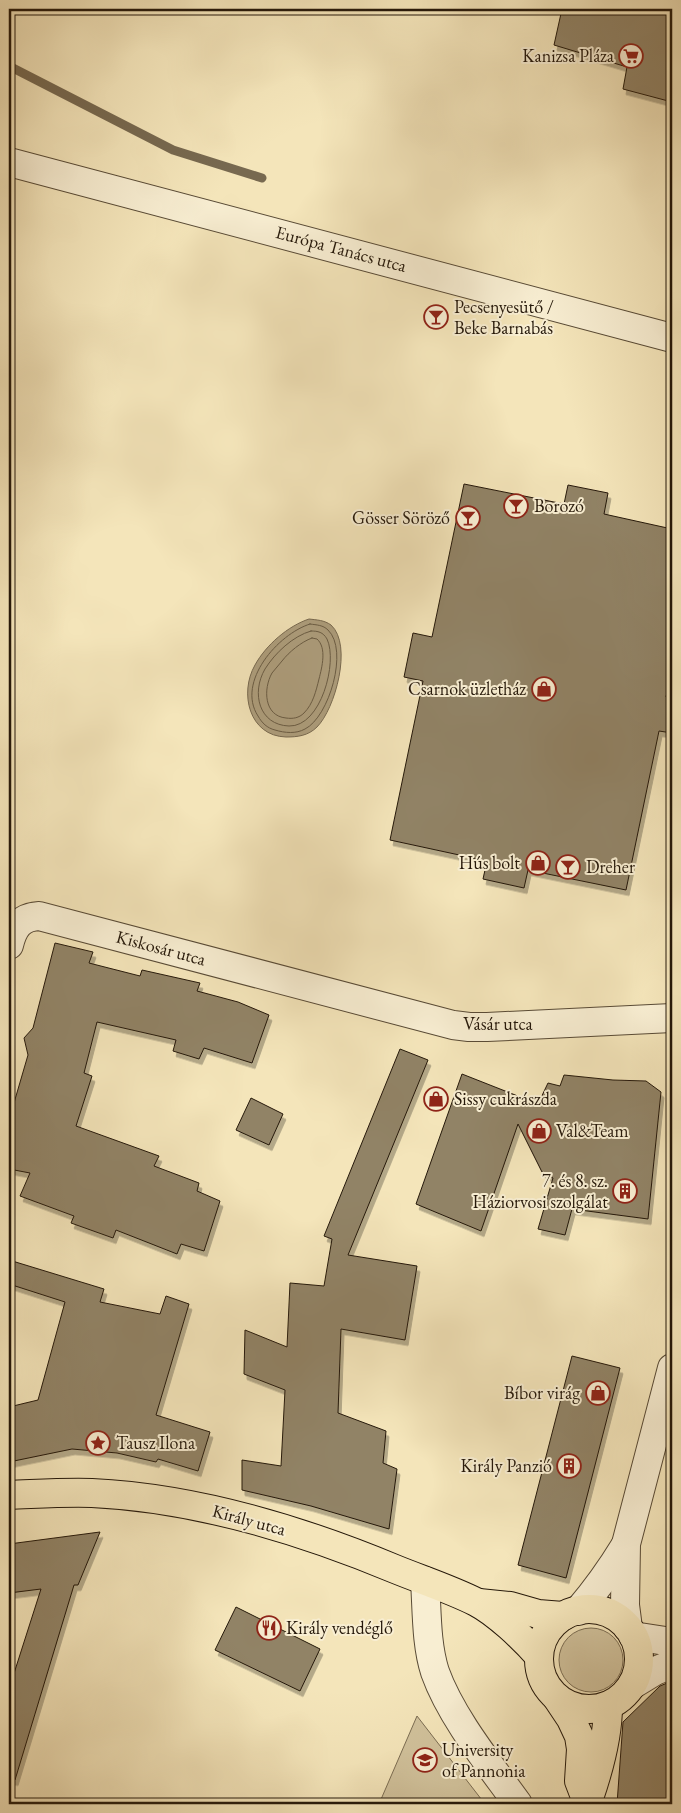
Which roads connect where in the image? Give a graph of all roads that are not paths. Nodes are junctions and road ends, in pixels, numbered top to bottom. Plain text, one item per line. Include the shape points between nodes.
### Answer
1 (9, 162) edge
2 (672, 338) edge
3 (9, 946) edge
4 (328, 992) joint
5 (672, 1018) edge
6 (672, 1368) edge
7 (9, 1495) edge
8 (626, 1544) junction
9 (425, 1581) junction
10 (477, 1603) junction
11 (570, 1614) junction
12 (631, 1632) junction
13 (672, 1642) edge
14 (539, 1656) junction
15 (672, 1664) edge
16 (632, 1685) junction
17 (557, 1698) junction
18 (608, 1706) junction
19 (587, 1803) edge
20 (518, 1804) edge

1 - 2 street, Európa Tanács utca
3 - 4 street, Kiskosár utca via 15,926 26,918 39,916
4 - 5 street, Vásár utca via 469,1027
6 - 8 street
7 - 9 main road, Király utca via 93,1494 190,1505 313,1538
8 - 11 street via 594,1593
8 - 12 street via 625,1605
9 - 10 main road, Király utca
9 - 20 street via 430,1649 435,1671 473,1742
10 - 11 main road, Király utca via 510,1606 538,1614
10 - 14 main road, Király utca via 525,1640
11 - 12 main road via 586,1609 602,1611 616,1617
11 - 14 main road via 556,1621 546,1633
12 - 13 street
12 - 16 main road via 637,1643 639,1661
14 - 17 main road via 543,1680
15 - 16 street
16 - 18 main road
17 - 18 main road via 582,1709
17 - 19 main road via 579,1736 579,1781
18 - 19 main road via 608,1722

